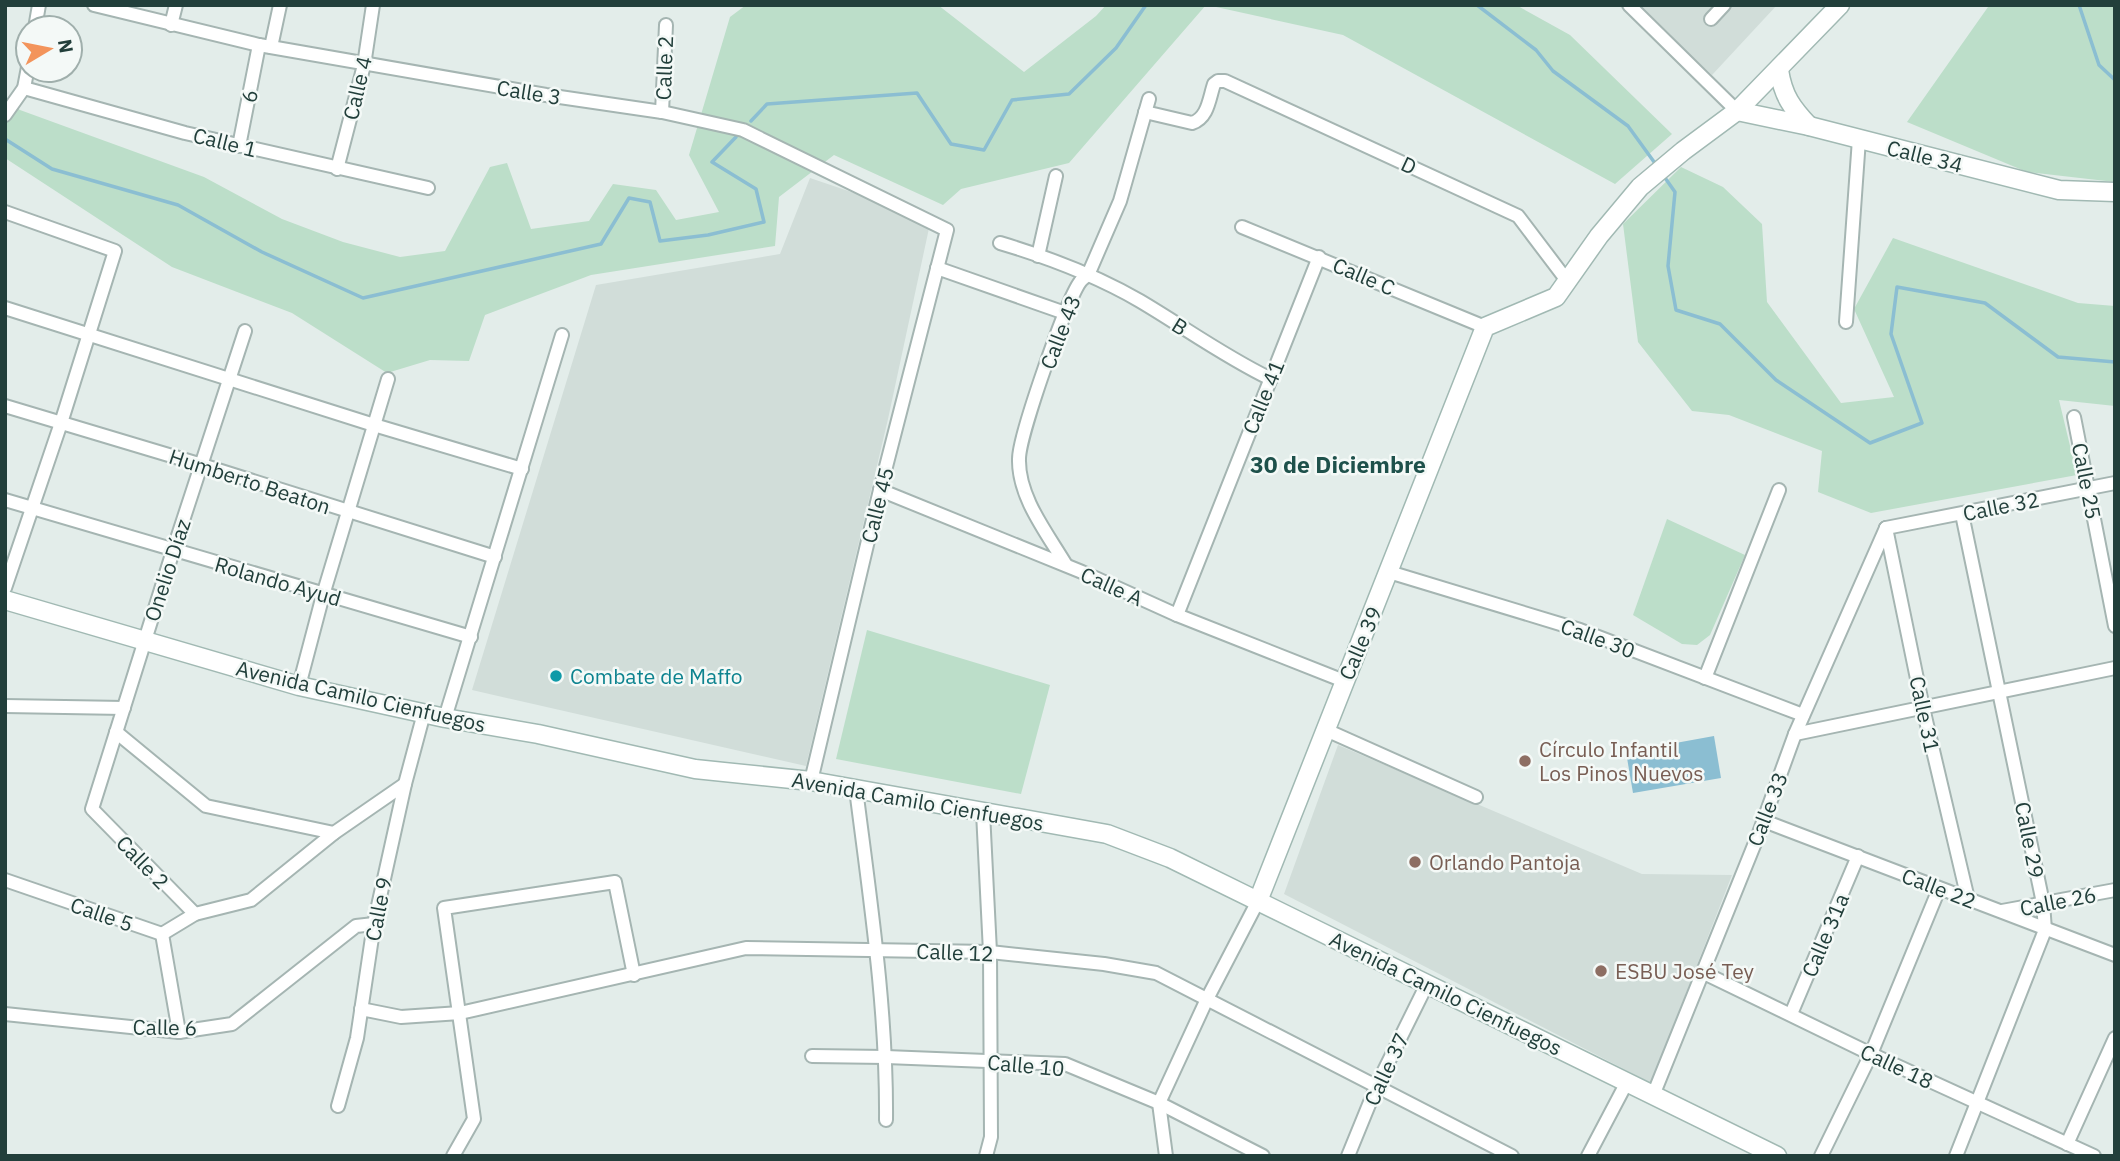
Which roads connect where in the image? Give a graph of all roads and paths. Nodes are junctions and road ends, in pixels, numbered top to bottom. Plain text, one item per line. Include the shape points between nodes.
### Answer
1 (94, 5) edge
2 (176, 5) edge
3 (281, 5) edge
4 (373, 5) edge
5 (1629, 5) edge
6 (1724, 5) edge
7 (1840, 5) edge
8 (1711, 19) dead end
9 (171, 25) junction
10 (666, 25) dead end
11 (265, 46) junction
12 (364, 65) junction
13 (1779, 70) junction
14 (1225, 81) joint
15 (25, 84) edge
16 (24, 89) junction
17 (1737, 111) junction
18 (662, 112) junction
19 (5, 116) edge
20 (1809, 127) junction
21 (1860, 139) junction
22 (239, 146) junction
23 (337, 169) junction
24 (1056, 176) dead end
25 (428, 188) dead end
26 (2115, 192) edge
27 (5, 212) edge
28 (1242, 227) dead end
29 (947, 230) joint
30 (1000, 243) dead end
31 (1038, 256) junction
32 (1319, 257) junction
33 (937, 268) junction
34 (1088, 275) junction
35 (1567, 282) junction
36 (5, 308) edge
37 (1065, 313) junction
38 (1846, 322) dead end
39 (1485, 327) junction
40 (245, 331) dead end
41 (88, 333) junction
42 (562, 335) dead end
43 (229, 378) junction
44 (388, 379) dead end
45 (1270, 379) junction
46 (5, 406) edge
47 (2074, 417) dead end
48 (61, 423) junction
49 (374, 425) junction
50 (202, 465) junction
51 (522, 469) junction
52 (2115, 483) edge
53 (2089, 488) junction
54 (880, 490) junction
55 (1779, 490) dead end
56 (5, 500) edge
57 (33, 508) junction
58 (348, 512) junction
59 (1962, 514) junction
60 (1886, 528) junction
61 (173, 551) junction
62 (495, 557) junction
63 (1066, 565) junction
64 (1389, 572) junction
65 (5, 588) edge
66 (323, 595) junction
67 (5, 600) edge
68 (1177, 615) junction
69 (2115, 626) edge
70 (471, 637) junction
71 (145, 640) junction
72 (2115, 668) edge
73 (1705, 678) junction
74 (1344, 681) junction
75 (299, 686) junction
76 (2000, 692) junction
77 (5, 706) edge
78 (124, 708) junction
79 (1923, 708) junction
80 (424, 713) junction
81 (1803, 715) junction
82 (445, 718) junction
83 (1326, 730) junction
84 (116, 732) junction
85 (1795, 734) junction
86 (811, 781) junction
87 (405, 784) junction
88 (856, 789) junction
89 (1476, 797) dead end
90 (92, 809) joint
91 (983, 812) junction
92 (1764, 821) junction
93 (334, 833) junction
94 (1858, 856) junction
95 (5, 880) edge
96 (1939, 888) junction
97 (2115, 890) edge
98 (1968, 899) junction
99 (1258, 901) junction
100 (2043, 903) junction
101 (2001, 912) junction
102 (195, 914) junction
103 (374, 924) junction
104 (2045, 930) junction
105 (162, 934) junction
106 (877, 951) junction
107 (990, 952) junction
108 (2115, 955) edge
109 (1702, 972) junction
110 (634, 975) junction
111 (1427, 984) junction
112 (1207, 999) junction
113 (361, 1009) junction
114 (460, 1013) junction
115 (5, 1014) edge
116 (1791, 1014) junction
117 (179, 1032) junction
118 (2115, 1038) edge
119 (1871, 1054) junction
120 (811, 1056) dead end
121 (887, 1056) junction
122 (989, 1061) junction
123 (1627, 1082) junction
124 (1377, 1085) junction
125 (1654, 1093) junction
126 (1159, 1103) junction
127 (1979, 1104) junction
128 (338, 1106) dead end
129 (886, 1120) dead end
130 (2067, 1144) junction
131 (453, 1156) edge
132 (986, 1156) edge
133 (1167, 1156) edge
134 (1263, 1156) edge
135 (1348, 1156) edge
136 (1512, 1156) edge
137 (1588, 1156) edge
138 (1777, 1156) edge
139 (1821, 1156) edge
140 (1956, 1156) edge
141 (2094, 1156) edge

1 - 9 street, Calle 3
2 - 9 street
3 - 11 street, 6
4 - 12 street, Calle 4
5 - 17 street
6 - 8 street
7 - 13 main road
9 - 11 street, Calle 3
10 - 18 street, Calle 2
11 - 12 street, Calle 3
11 - 22 street, 6
12 - 18 street, Calle 3
12 - 23 street, Calle 4
13 - 17 main road
13 - 20 main road via 1782,88
14 - 34 street, Calle 43 via 1214,84 1204,116 1192,124 1147,105 1121,201
14 - 35 street, D via 1518,215
15 - 16 street
16 - 19 street
16 - 22 street, Calle 1
17 - 20 main road, Calle 34
17 - 35 main road via 1640,187
18 - 29 street, Calle 3 via 743,130
20 - 21 main road, Calle 34
21 - 26 main road, Calle 34 via 2059,190
21 - 38 street
22 - 23 street, Calle 1
23 - 25 street, Calle 1
24 - 31 street
27 - 41 street via 115,250
28 - 32 street, Calle C
29 - 33 street, Calle 45
30 - 31 street, B
31 - 34 street, B
32 - 39 street, Calle C
32 - 45 street, Calle 41
33 - 37 street
33 - 54 street, Calle 45
34 - 37 street, Calle 43
34 - 45 street, B
35 - 39 main road via 1556,298
36 - 41 street
37 - 63 street, Calle 43 via 1018,458 1024,493
39 - 64 main road, Calle 39
40 - 43 street, Onelio Díaz
41 - 43 street
41 - 48 street
42 - 51 street
43 - 49 street
43 - 50 street, Onelio Díaz
44 - 49 street
45 - 68 street, Calle 41
46 - 48 street, Humberto Beaton
47 - 53 street, Calle 25
48 - 50 street, Humberto Beaton
48 - 57 street
49 - 51 street
49 - 58 street
50 - 58 street, Humberto Beaton
50 - 61 street, Onelio Díaz
51 - 62 street
52 - 53 street, Calle 32
53 - 59 street, Calle 32
53 - 69 street, Calle 25
54 - 63 street, Calle A
54 - 86 street, Calle 45
55 - 73 street
56 - 57 street, Rolando Ayud
57 - 61 street, Rolando Ayud
57 - 65 street
58 - 62 street, Humberto Beaton
58 - 66 street
59 - 60 street, Calle 32
59 - 76 street, Calle 29
60 - 79 street, Calle 31
60 - 81 street, Calle 33
61 - 66 street, Rolando Ayud
61 - 71 street, Onelio Díaz
62 - 70 street
63 - 68 street, Calle A
64 - 73 street, Calle 30 via 1580,630
64 - 74 main road, Calle 39
66 - 70 street, Rolando Ayud
66 - 75 street
67 - 71 main road, Avenida Camilo Cienfuegos
68 - 74 street, Calle A
70 - 82 street
71 - 75 main road, Avenida Camilo Cienfuegos
71 - 78 street, Onelio Díaz
72 - 76 street
73 - 81 street, Calle 30
74 - 83 main road, Calle 39
75 - 80 main road, Avenida Camilo Cienfuegos
76 - 79 street
76 - 100 street, Calle 29
77 - 78 street
78 - 84 street, Onelio Díaz
79 - 85 street
79 - 98 street, Calle 31
80 - 82 main road, Avenida Camilo Cienfuegos
80 - 87 street, Calle 9
81 - 85 street, Calle 33
82 - 86 main road, Avenida Camilo Cienfuegos via 695,769
83 - 89 street
83 - 99 main road, Calle 39
84 - 90 street, Onelio Díaz
84 - 93 street via 206,806
85 - 92 street, Calle 33
86 - 88 main road, Avenida Camilo Cienfuegos
87 - 93 street, Calle 5
87 - 103 street, Calle 9
88 - 91 main road, Avenida Camilo Cienfuegos
88 - 106 street
90 - 102 street, Calle 2
91 - 99 main road, Avenida Camilo Cienfuegos via 1107,834 1170,858
91 - 107 street
92 - 94 street, Calle 22
92 - 109 street, Calle 33
93 - 102 street, Calle 5 via 251,900
94 - 96 street, Calle 22
94 - 116 street, Calle 31a
95 - 105 street, Calle 5
96 - 98 street, Calle 22
96 - 119 street
97 - 100 street, Calle 26
98 - 101 street, Calle 22
99 - 111 main road, Avenida Camilo Cienfuegos
99 - 112 street, Calle 39
100 - 101 street, Calle 26
100 - 104 street, Calle 29
101 - 104 street, Calle 22
102 - 105 street, Calle 5
103 - 113 street, Calle 9
103 - 117 street, Calle 6 via 356,926 232,1024
104 - 108 street, Calle 22
104 - 127 street, Calle 29
105 - 117 street
106 - 107 street, Calle 12
106 - 110 street, Calle 12 via 746,948
106 - 121 street
107 - 112 street, Calle 12 via 1156,973
107 - 122 street
109 - 116 street, Calle 18
109 - 125 street, Calle 33
110 - 114 street, Calle 12
110 - 114 street via 615,882 444,908
111 - 123 main road, Avenida Camilo Cienfuegos
111 - 124 street, Calle 37
112 - 124 street, Calle 12
112 - 126 street, Calle 39
113 - 114 street, Calle 12 via 401,1017
113 - 128 street, Calle 9
114 - 131 street via 474,1119
115 - 117 street, Calle 6
116 - 119 street, Calle 18
118 - 130 street
119 - 127 street, Calle 18
119 - 139 street
120 - 121 street, Calle 10
121 - 122 street, Calle 10
121 - 129 street
122 - 126 street, Calle 10 via 1065,1065
122 - 132 street via 991,1137
123 - 125 main road, Avenida Camilo Cienfuegos
123 - 137 street
124 - 135 street, Calle 37
124 - 136 street, Calle 12
125 - 138 main road, Avenida Camilo Cienfuegos
126 - 133 street
126 - 134 street, Calle 10
127 - 130 street, Calle 18
127 - 140 street, Calle 29
130 - 141 street, Calle 18

